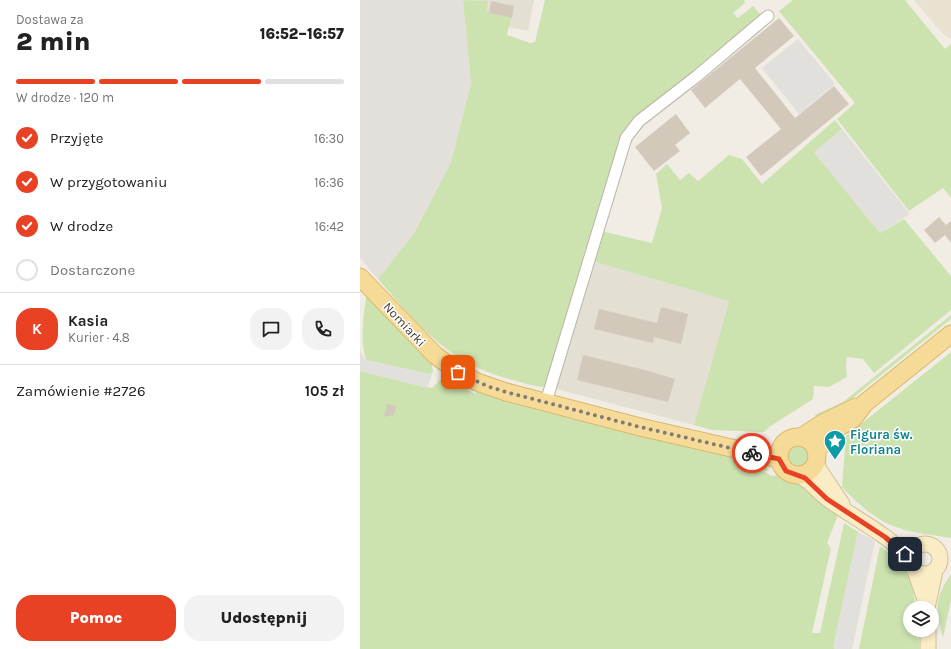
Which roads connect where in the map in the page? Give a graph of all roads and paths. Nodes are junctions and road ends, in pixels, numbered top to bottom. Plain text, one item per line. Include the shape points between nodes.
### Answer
1 (768, 16) dead end
2 (360, 276) edge
3 (951, 334) edge
4 (546, 402) junction
5 (865, 403) junction
6 (801, 437) junction
7 (784, 442) junction
8 (728, 447) junction
9 (816, 456) junction
10 (779, 459) junction
11 (798, 475) junction
12 (847, 511) junction
13 (885, 537) junction
14 (928, 546) junction
15 (951, 550) edge
16 (912, 565) junction
17 (941, 565) edge
18 (925, 601) edge
19 (929, 601) edge
20 (928, 637) edge
21 (928, 649) edge

1 - 4 street via 639,121 626,138
2 - 4 main road, Nomiarki via 416,337 458,372 487,386
3 - 5 main road
4 - 8 main road, Nomiarki
5 - 6 main road via 831,418
5 - 9 main road via 853,419 825,438
6 - 7 main road
6 - 9 main road via 809,441
7 - 8 main road, Nomiarki
7 - 10 main road
8 - 10 main road, Nomiarki
9 - 11 main road via 811,469
9 - 12 street via 818,468
10 - 11 main road via 786,471
11 - 12 street via 813,484 827,499
12 - 13 street
13 - 14 street
13 - 16 street
14 - 15 street
14 - 16 street via 912,551
14 - 17 street via 940,555
16 - 17 street via 925,574
16 - 18 street
17 - 19 street
20 - 21 street

